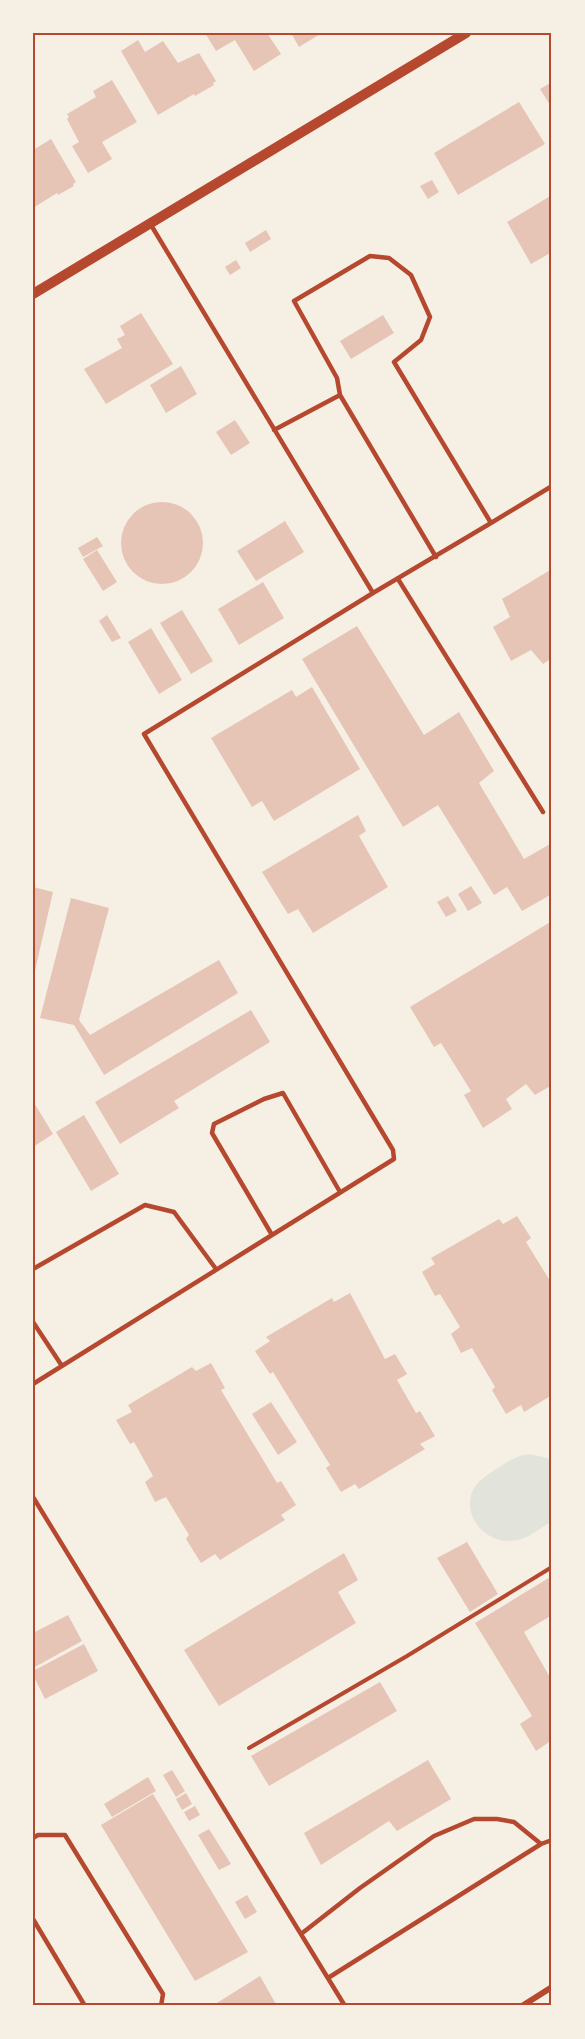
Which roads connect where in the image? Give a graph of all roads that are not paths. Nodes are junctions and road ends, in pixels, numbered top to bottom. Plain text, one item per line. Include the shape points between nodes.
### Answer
1 (466, 33) edge
2 (150, 222) junction
3 (33, 294) edge
4 (340, 395) junction
5 (274, 430) junction
6 (552, 486) edge
7 (491, 523) junction
8 (436, 556) junction
9 (398, 579) junction
10 (374, 593) junction
11 (543, 812) dead end
12 (340, 1192) junction
13 (272, 1235) junction
14 (33, 1269) edge
15 (216, 1269) junction
16 (33, 1322) edge
17 (62, 1366) junction
18 (33, 1384) edge
19 (33, 1497) edge
20 (33, 1838) edge
21 (552, 1840) edge
22 (542, 1844) junction
23 (33, 1919) edge
24 (301, 1934) junction
25 (328, 1978) junction
26 (552, 1987) edge
27 (85, 2006) edge
28 (161, 2006) edge
29 (345, 2006) edge
30 (522, 2006) edge

1 - 2 street
2 - 3 street
2 - 5 lane
4 - 5 lane
4 - 7 lane via 337,378 294,301 370,256 389,258 411,275 430,317 422,340 394,362
4 - 8 lane
5 - 10 lane
6 - 7 lane
7 - 8 lane
8 - 9 lane
9 - 10 lane
9 - 11 lane
10 - 12 lane via 144,734 393,1150 394,1159
12 - 13 lane
12 - 13 lane via 283,1093 214,1124 212,1132
13 - 15 lane
14 - 15 lane via 145,1205 174,1212
15 - 17 lane
16 - 17 lane
17 - 18 lane
19 - 24 lane
20 - 28 lane via 65,1835 163,1994
21 - 22 lane
22 - 24 lane via 514,1822 474,1819 435,1836
22 - 25 lane
23 - 27 lane
24 - 25 lane
25 - 29 lane
26 - 30 street

